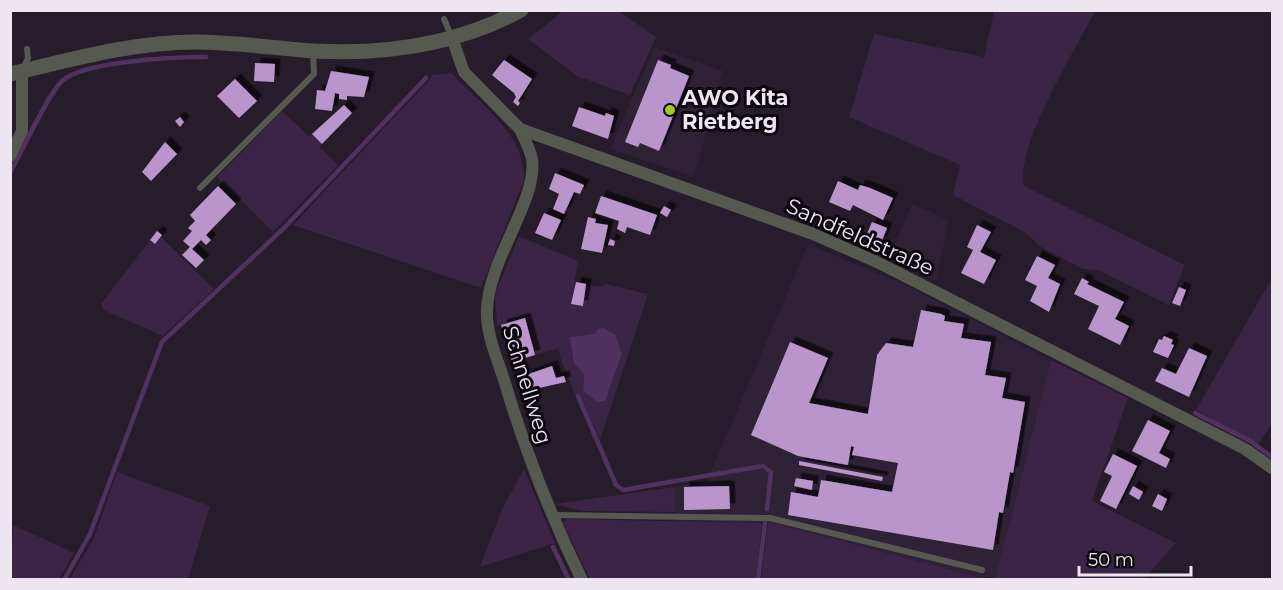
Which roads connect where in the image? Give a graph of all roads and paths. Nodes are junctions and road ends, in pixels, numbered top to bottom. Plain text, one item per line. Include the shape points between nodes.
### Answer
1 (522, 10) edge
2 (444, 19) dead end
3 (452, 38) junction
4 (27, 50) dead end
5 (313, 51) junction
6 (16, 72) edge
7 (520, 129) junction
8 (10, 156) edge
9 (200, 188) dead end
10 (1272, 468) edge
11 (550, 515) junction
12 (982, 570) dead end
13 (582, 579) edge

1 - 3 street
2 - 3 lane
3 - 5 street via 407,48
3 - 7 street, Sandfeldstraße via 464,72
4 - 6 lane via 28,57
5 - 6 street via 193,42 139,46
5 - 9 lane via 314,74
6 - 8 street via 22,131
7 - 10 street, Sandfeldstraße via 813,234 877,262 1245,449
7 - 11 street, Schnellweg via 532,158 531,184 493,274 486,314 521,438
11 - 12 lane via 770,518
11 - 13 street, Schnellweg

